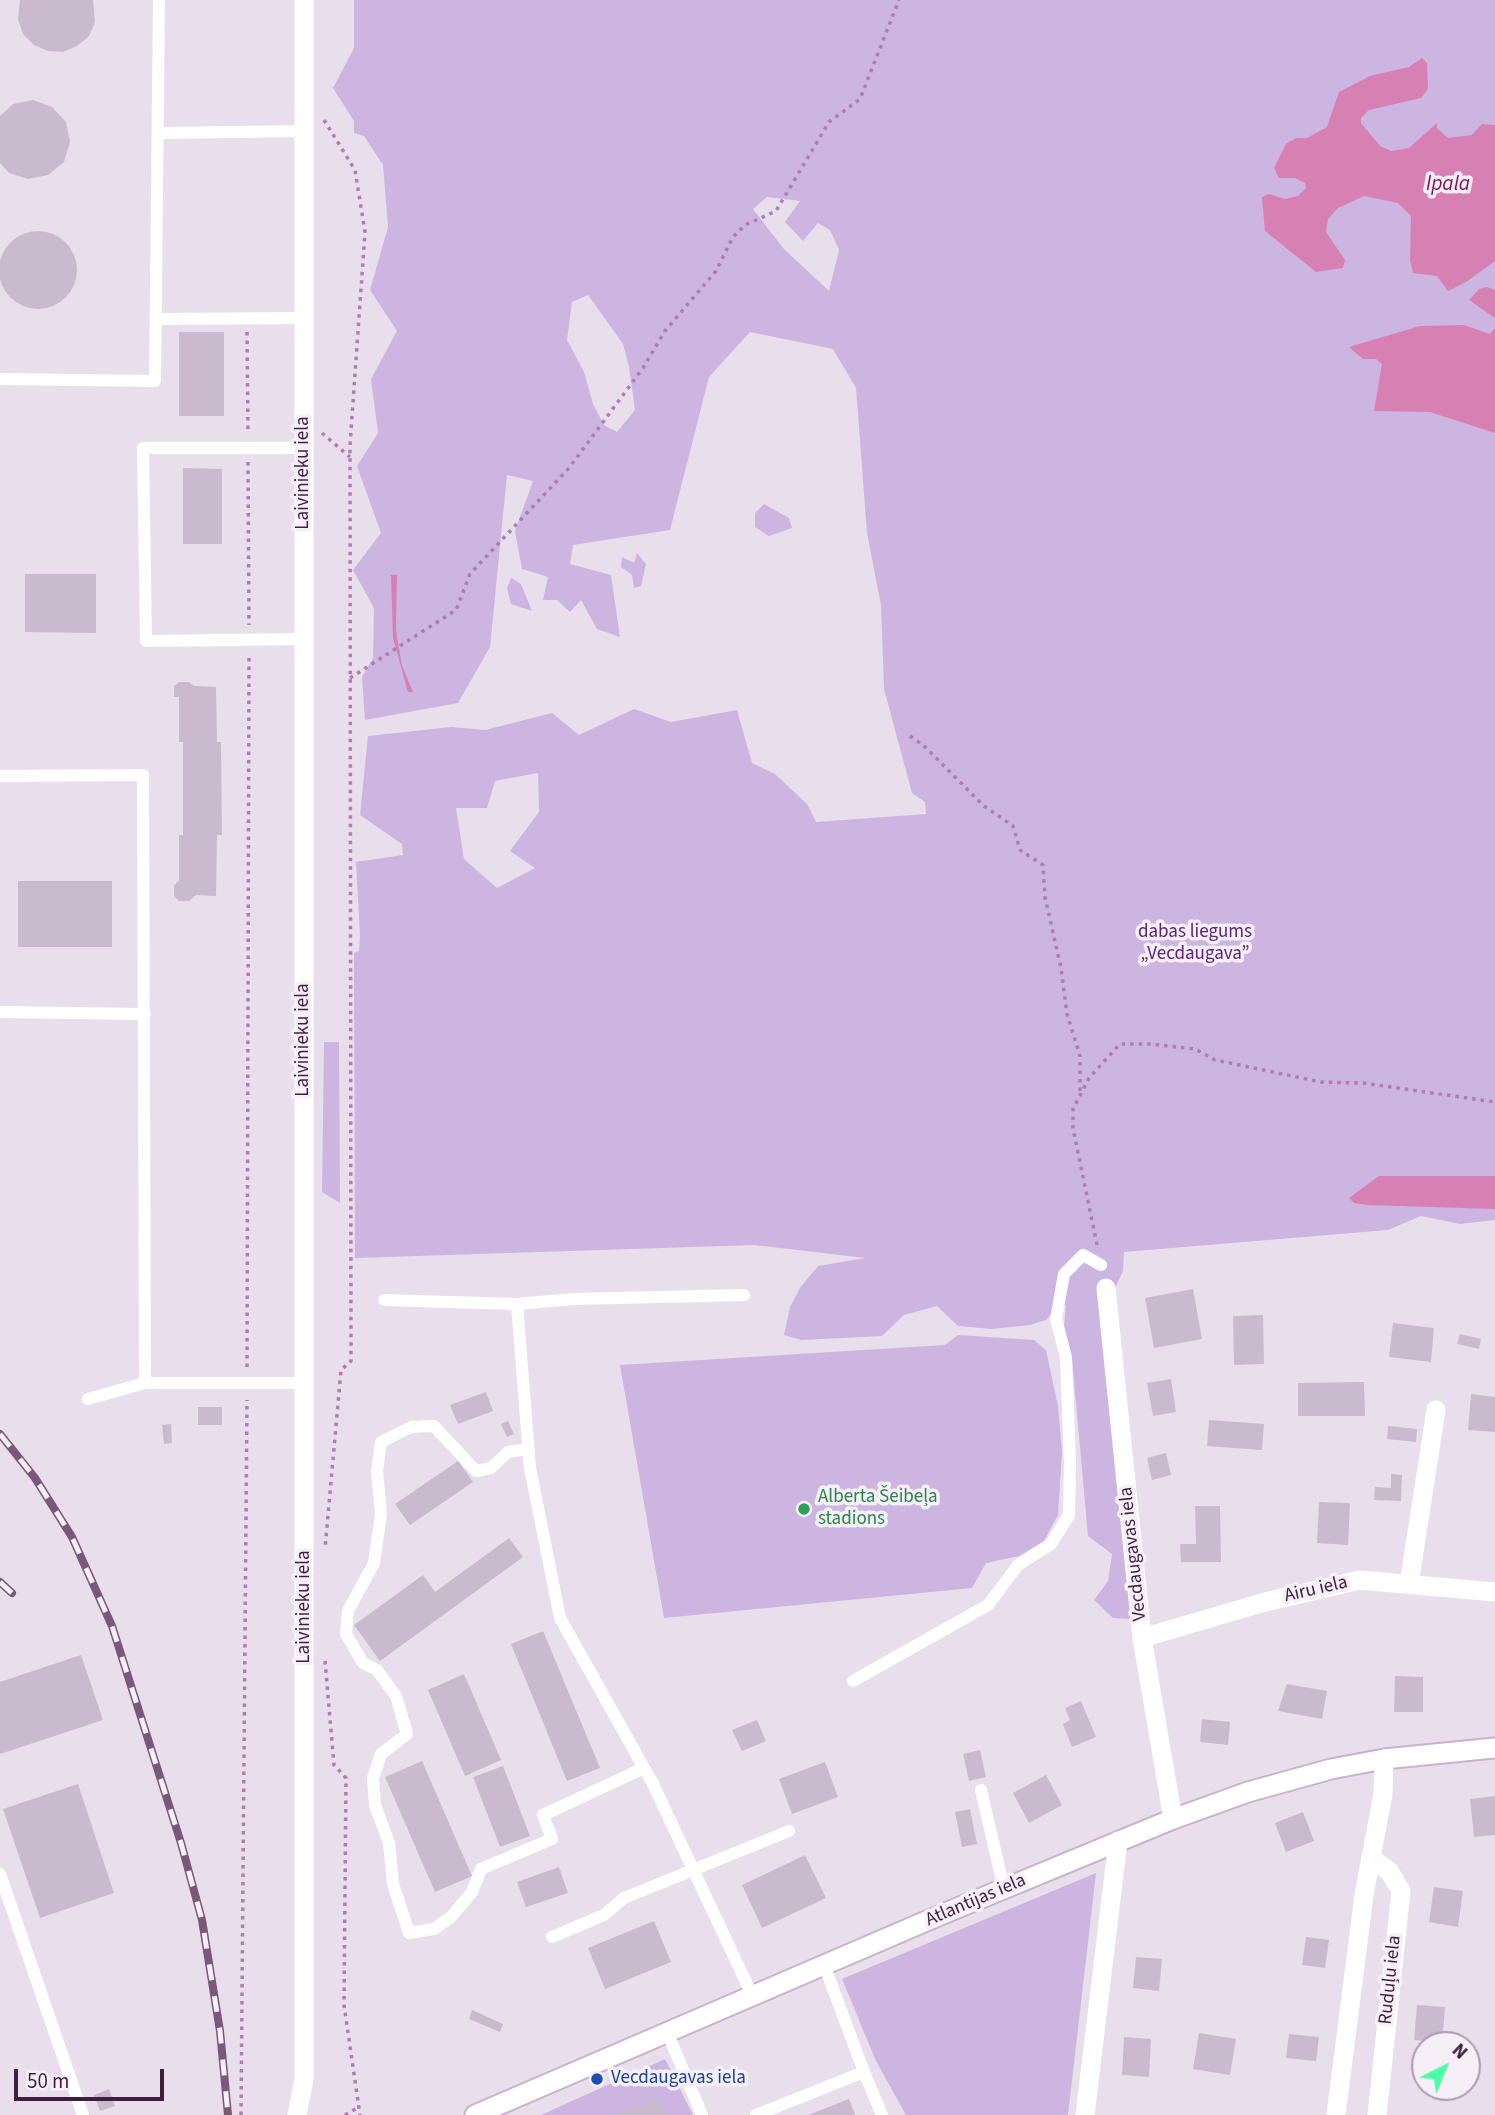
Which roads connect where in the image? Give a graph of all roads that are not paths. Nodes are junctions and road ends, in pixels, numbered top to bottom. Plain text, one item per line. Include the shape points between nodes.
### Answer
1 (159, 0) edge
2 (303, 0) edge
3 (304, 131) junction
4 (160, 133) junction
5 (304, 318) junction
6 (157, 319) junction
7 (0, 379) edge
8 (304, 448) junction
9 (304, 639) junction
10 (0, 775) edge
11 (0, 1012) edge
12 (145, 1014) junction
13 (1101, 1265) road end
14 (1106, 1288) dead end
15 (744, 1296) dead end
16 (384, 1300) dead end
17 (517, 1304) junction
18 (145, 1382) junction
19 (305, 1383) junction
20 (88, 1399) dead end
21 (1436, 1410) dead end
22 (529, 1450) junction
23 (1409, 1584) junction
24 (1495, 1592) edge
25 (1142, 1638) junction
26 (853, 1681) dead end
27 (1495, 1748) edge
28 (1384, 1759) junction
29 (644, 1768) junction
30 (981, 1790) dead end
31 (1173, 1819) junction
32 (789, 1830) dead end
33 (1118, 1841) junction
34 (1371, 1858) junction
35 (694, 1871) junction
36 (0, 1874) edge
37 (1004, 1889) junction
38 (552, 1937) dead end
39 (825, 1967) junction
40 (753, 1997) junction
41 (667, 2032) junction
42 (864, 2072) junction
43 (304, 2079) junction
44 (83, 2115) edge
45 (298, 2115) edge
46 (313, 2115) edge
47 (475, 2115) edge
48 (702, 2115) edge
49 (757, 2115) edge
50 (882, 2115) edge
51 (1085, 2115) edge
52 (1336, 2115) edge
53 (1377, 2115) edge

1 - 4 lane
2 - 3 street, Laivinieku iela
3 - 4 lane
3 - 5 street, Laivinieku iela
4 - 6 lane
5 - 6 lane
5 - 8 street, Laivinieku iela
6 - 7 lane via 155,380
8 - 9 street, Laivinieku iela
8 - 9 lane via 143,448 146,641
9 - 19 street, Laivinieku iela
10 - 12 lane via 144,775
11 - 12 lane
12 - 18 lane
13 - 26 lane via 1083,1255 1064,1274 1056,1319 1066,1357 1069,1515 1051,1544 1018,1565 988,1605
14 - 25 street, Vecdaugavas iela
15 - 17 lane
16 - 17 lane
17 - 22 lane
18 - 19 lane
18 - 20 lane
19 - 43 street, Laivinieku iela
21 - 23 street
22 - 29 lane via 560,1618
22 - 29 lane via 508,1452 491,1468 476,1471 435,1426 411,1427 381,1442 377,1471 381,1514 374,1563 348,1611 346,1634 363,1663 377,1670 396,1696 407,1734 381,1754 373,1778 375,1805 389,1843 393,1884 409,1933 434,1929 451,1916 472,1892 481,1869 552,1839 543,1815
23 - 24 street, Airu iela
23 - 25 street, Airu iela via 1360,1580
25 - 31 street, Vecdaugavas iela
27 - 28 street, Atlantijas iela
28 - 31 street, Atlantijas iela via 1307,1775
28 - 34 street, Ruduļu iela via 1383,1794
29 - 35 lane
30 - 37 lane
31 - 33 street, Atlantijas iela
32 - 35 lane
33 - 37 street, Atlantijas iela
33 - 51 street
34 - 52 street, Ruduļu iela
34 - 53 street, Ruduļu iela via 1389,1871 1401,1891
35 - 38 lane via 624,1898 604,1915
35 - 40 lane
36 - 44 lane
37 - 39 street, Atlantijas iela
39 - 40 street, Atlantijas iela
39 - 42 lane
40 - 41 street, Atlantijas iela
41 - 47 street, Atlantijas iela
41 - 48 lane
42 - 49 lane
42 - 50 lane
43 - 45 street, Laivinieku iela
43 - 46 street, Laivinieku iela

